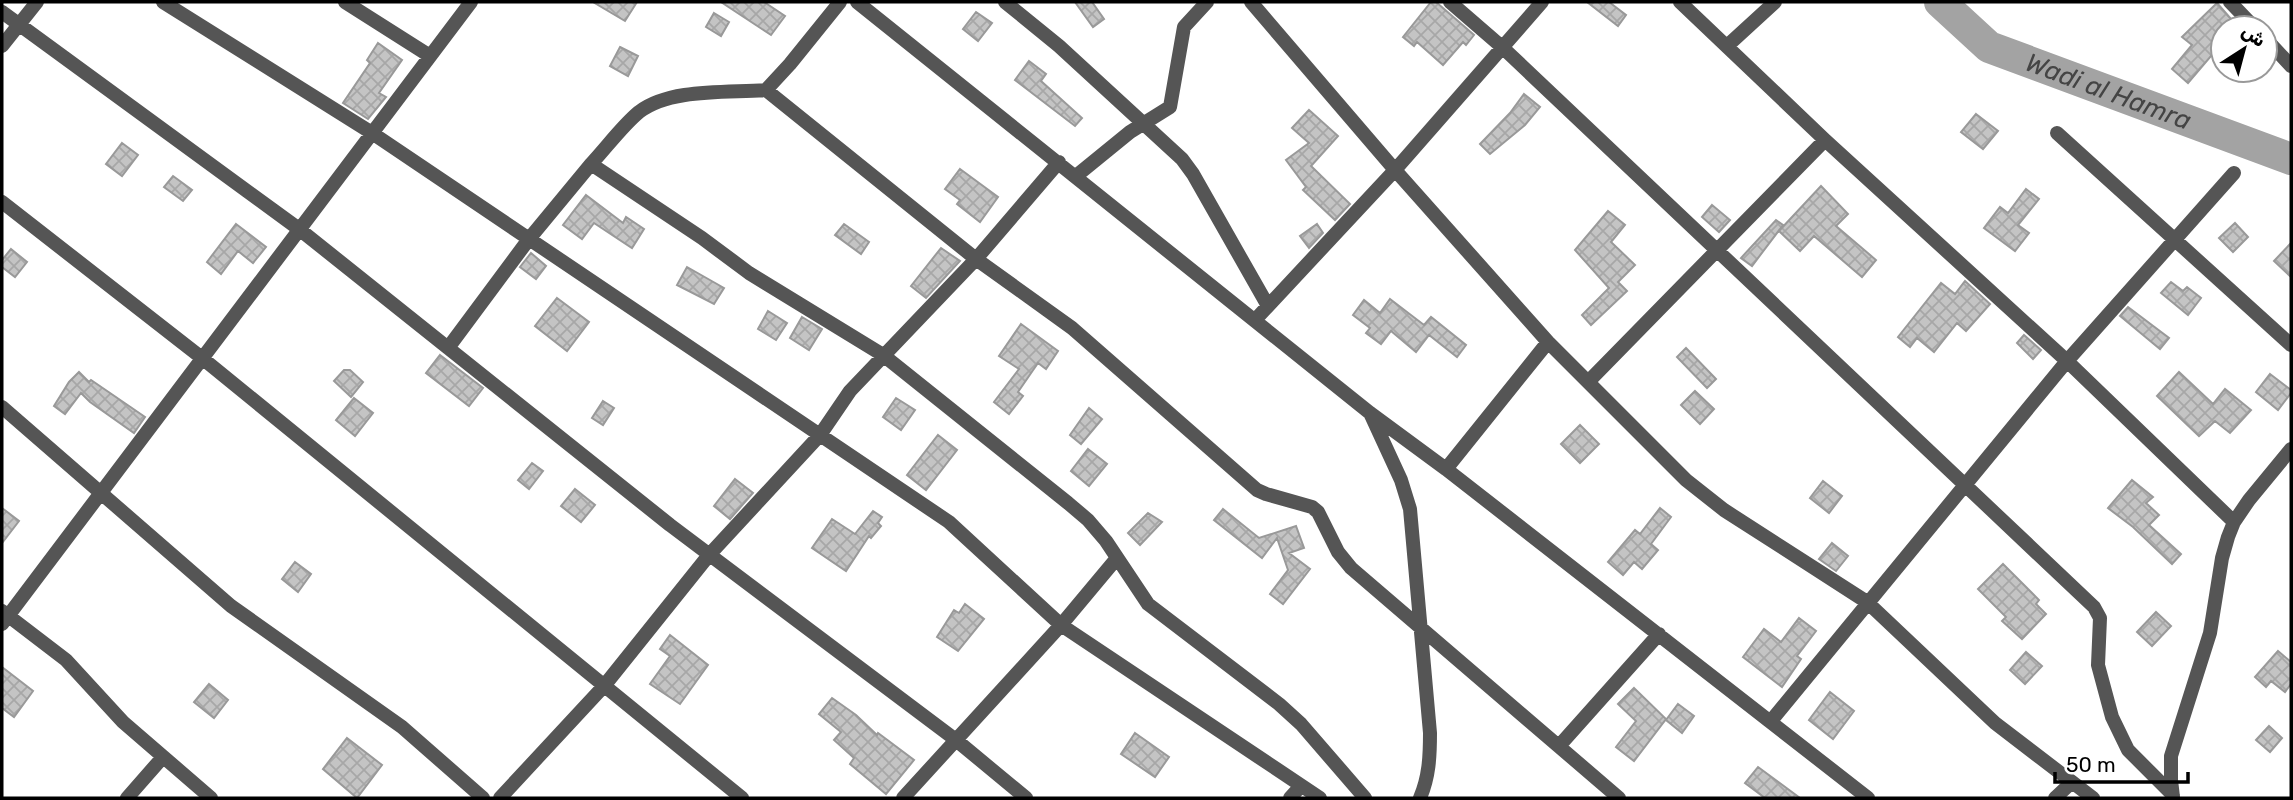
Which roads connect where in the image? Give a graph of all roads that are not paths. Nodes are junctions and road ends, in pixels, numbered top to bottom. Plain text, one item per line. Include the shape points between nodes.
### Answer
1 (37, 2) edge
2 (163, 2) edge
3 (345, 2) edge
4 (471, 2) edge
5 (840, 2) edge
6 (857, 2) edge
7 (1005, 2) edge
8 (1207, 2) edge
9 (1251, 2) edge
10 (1450, 2) edge
11 (1542, 2) edge
12 (1680, 2) edge
13 (1775, 2) edge
14 (2, 12) edge
15 (20, 25) junction
16 (1727, 46) junction
17 (2, 47) edge
18 (1502, 47) junction
19 (2279, 53) edge
20 (430, 56) junction
21 (2291, 66) edge
22 (766, 90) junction
23 (1143, 124) junction
24 (372, 133) junction
25 (2057, 133) dead end
26 (1825, 140) junction
27 (1059, 162) junction
28 (592, 164) junction
29 (1395, 170) junction
30 (2234, 173) dead end
31 (1076, 176) junction
32 (2, 202) edge
33 (299, 229) junction
34 (529, 239) junction
35 (2175, 241) junction
36 (1717, 251) junction
37 (976, 260) junction
38 (1268, 306) junction
39 (1255, 320) junction
40 (1548, 342) junction
41 (2291, 345) edge
42 (448, 348) junction
43 (883, 355) junction
44 (202, 358) junction
45 (2067, 361) junction
46 (1589, 382) junction
47 (2, 407) edge
48 (1370, 413) junction
49 (820, 435) junction
50 (2291, 449) edge
51 (1446, 469) junction
52 (1964, 484) junction
53 (100, 493) junction
54 (2234, 522) junction
55 (709, 555) junction
56 (1117, 558) junction
57 (1867, 602) junction
58 (4, 617) edge
59 (1061, 625) junction
60 (1421, 628) junction
61 (1659, 634) junction
62 (604, 686) junction
63 (1771, 721) junction
64 (957, 740) junction
65 (1559, 746) junction
66 (163, 757) junction
67 (2071, 783) junction
68 (1295, 793) edge
69 (2173, 797) edge
70 (127, 798) edge
71 (211, 798) edge
72 (483, 798) edge
73 (500, 798) edge
74 (742, 798) edge
75 (903, 798) edge
76 (1026, 798) edge
77 (1320, 798) edge
78 (1365, 798) edge
79 (1420, 798) edge
80 (1619, 798) edge
81 (1868, 798) edge
82 (2055, 798) edge
83 (2093, 798) edge

1 - 15 street
2 - 24 street
3 - 20 street
4 - 20 street
5 - 22 street
6 - 27 street
7 - 23 street
8 - 23 street via 1184,27 1172,104
9 - 29 street
10 - 18 street
11 - 18 street
12 - 16 street
13 - 16 street
14 - 15 street
15 - 17 street
15 - 33 street
16 - 26 street
18 - 29 street
18 - 36 street
19 - 21 street
20 - 24 street
22 - 28 street via 677,96 652,103
22 - 37 street
23 - 31 street
23 - 38 street via 1193,174
24 - 33 street
24 - 34 street
25 - 35 street
26 - 36 street
26 - 45 street
27 - 31 street
27 - 37 street
28 - 34 street
28 - 43 street via 749,272
29 - 38 street
29 - 40 street
30 - 35 street
31 - 39 street
32 - 44 street
33 - 42 street
33 - 44 street
34 - 42 street
34 - 49 street
35 - 41 street
35 - 45 street
36 - 46 street
36 - 52 street
37 - 43 street
37 - 60 street via 1072,328 1257,489 1312,507 1343,559
38 - 39 street
39 - 48 street
40 - 46 street
40 - 51 street
42 - 55 street
43 - 49 street via 850,391
43 - 56 street via 1069,503
44 - 53 street
44 - 62 street
45 - 52 street
45 - 54 street
46 - 57 street via 1702,494
47 - 53 street
48 - 51 street
48 - 60 street via 1410,509
49 - 55 street
49 - 59 street via 948,522
50 - 54 street
51 - 61 street
52 - 57 street
52 - 69 street via 2094,607 2100,618 2098,665 2112,717 2128,750
53 - 58 street
53 - 72 street via 231,606 402,727
54 - 69 street via 2222,558 2210,633 2173,748
55 - 62 street
55 - 64 street
56 - 59 street
56 - 78 street via 1148,604 1294,717
57 - 63 street
57 - 67 street via 1983,712
58 - 66 street via 66,660 123,722
59 - 64 street
59 - 68 street
60 - 65 street
60 - 79 street via 1430,762
61 - 63 street
61 - 65 street
62 - 73 street
62 - 74 street
63 - 81 street
64 - 75 street
64 - 76 street
65 - 80 street
66 - 70 street
66 - 71 street
67 - 82 street
67 - 83 street
68 - 77 street

